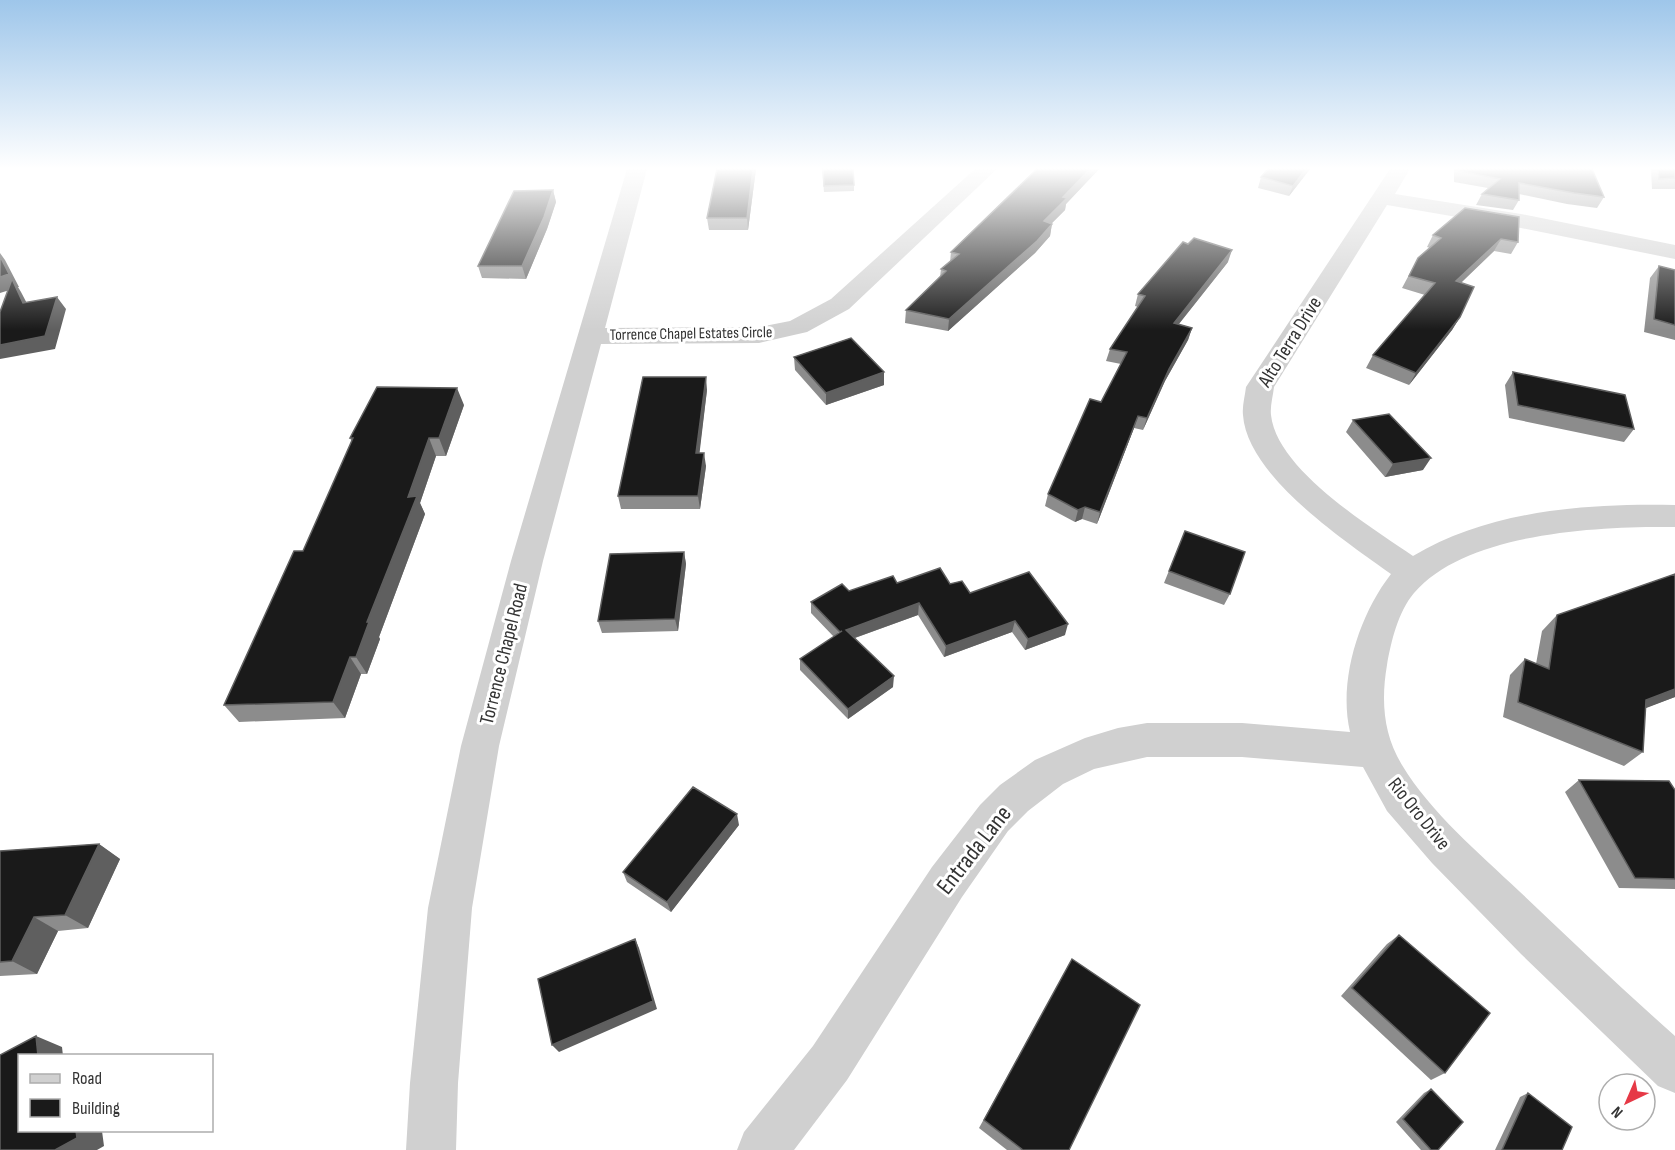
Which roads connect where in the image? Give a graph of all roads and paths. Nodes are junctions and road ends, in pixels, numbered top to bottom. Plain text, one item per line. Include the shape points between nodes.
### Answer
1 (622, 223) edge
2 (929, 223) edge
3 (1366, 223) edge
4 (1529, 223) edge
5 (1675, 252) edge
6 (589, 336) junction
7 (1675, 516) edge
8 (1414, 573) junction
9 (1374, 751) junction
10 (1675, 1069) edge
11 (431, 1150) edge
12 (762, 1150) edge

1 - 6 street, Torrence Chapel Road
2 - 6 street, Torrence Chapel Estates Circle via 840,304 798,327 759,335
3 - 8 street, Alto Terra Drive via 1260,387 1255,412 1264,443 1290,478
4 - 5 street
6 - 11 street, Torrence Chapel Road via 480,746 450,908
7 - 8 street, Rio Oro Drive via 1564,521 1509,532 1443,555
8 - 9 street, Rio Oro Drive via 1402,584 1379,625 1365,685 1364,709
9 - 10 street, Rio Oro Drive via 1399,796 1449,852
9 - 12 street, Entrada Lane via 1242,740 1147,740 1085,755 1049,772 994,818 947,882 830,1063

